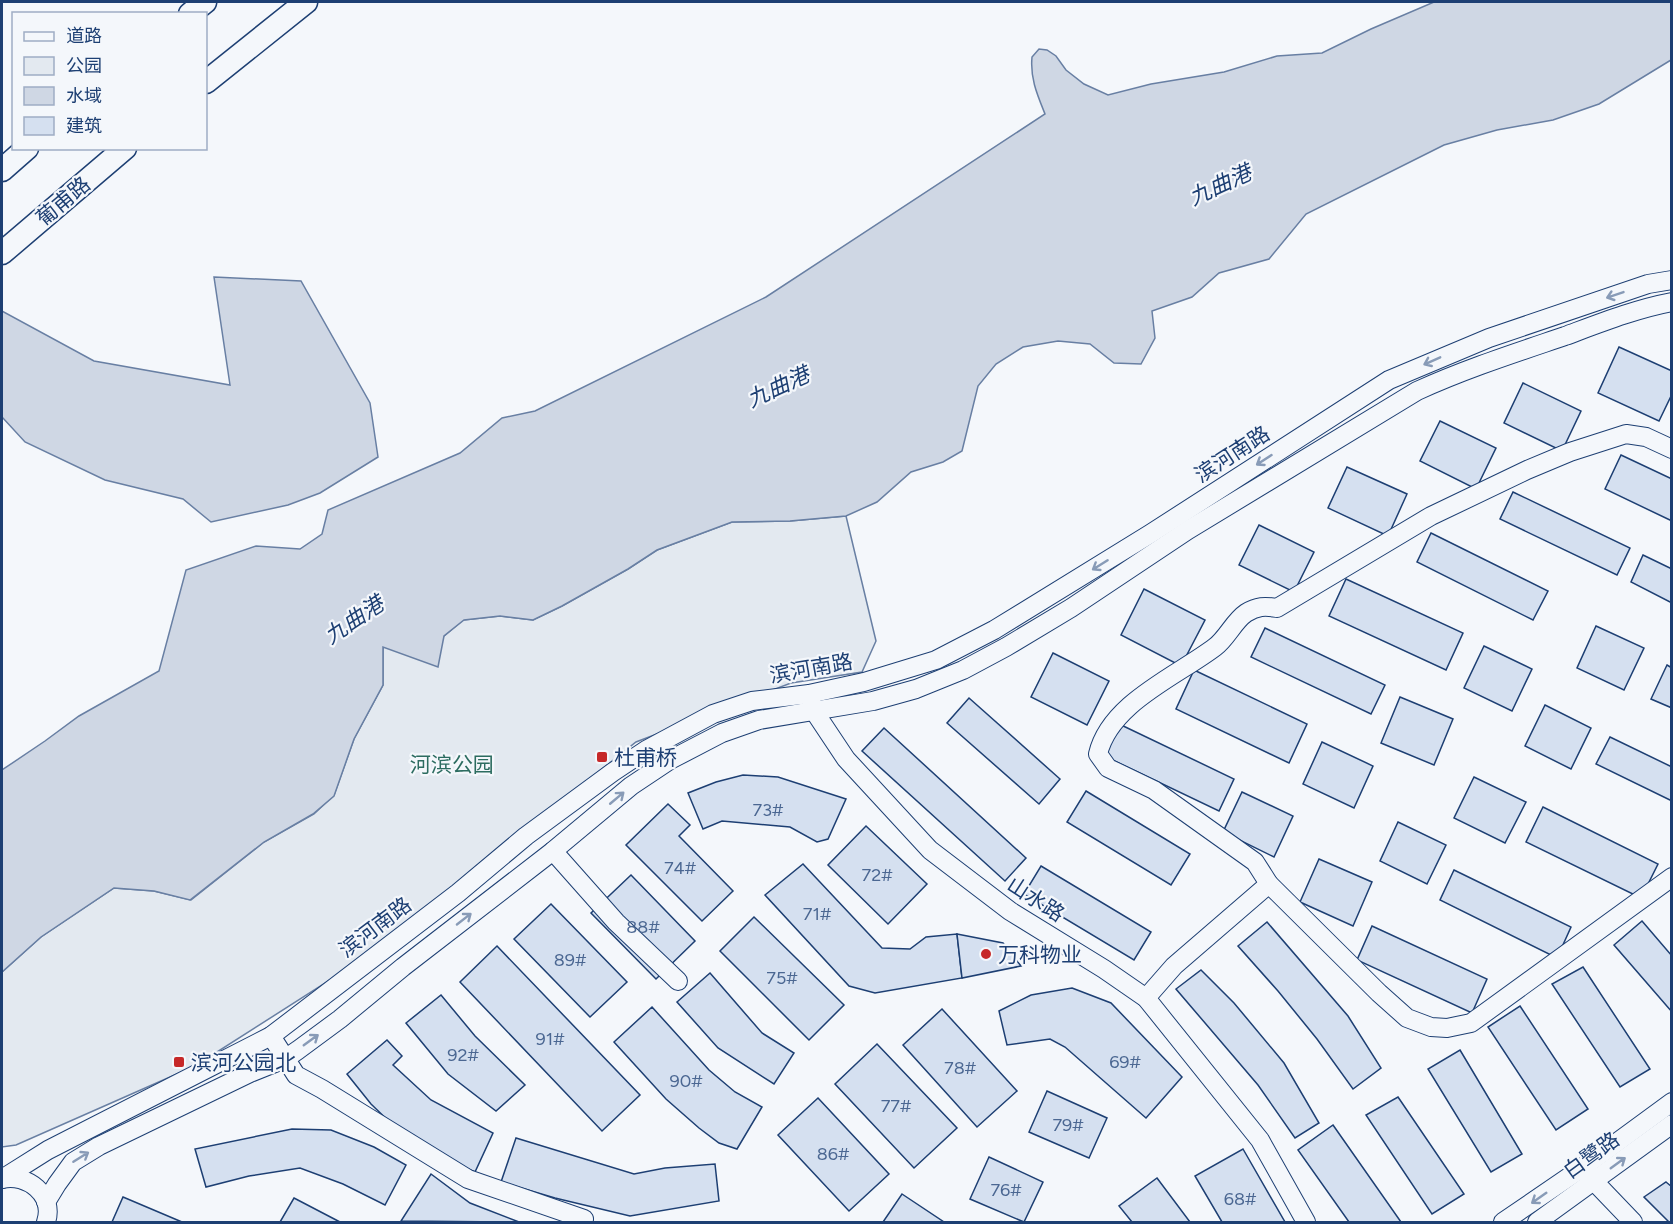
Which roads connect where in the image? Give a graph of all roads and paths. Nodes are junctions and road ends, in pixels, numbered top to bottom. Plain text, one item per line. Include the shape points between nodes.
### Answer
1 (188, 2) edge
2 (205, 2) edge
3 (282, 2) edge
4 (306, 2) edge
5 (176, 12) edge
6 (192, 12) edge
7 (207, 76) edge
8 (207, 81) edge
9 (25, 150) edge
10 (123, 150) edge
11 (2, 170) edge
12 (2, 253) edge
13 (1671, 280) edge
14 (1671, 302) edge
15 (1671, 449) edge
16 (812, 703) junction
17 (553, 851) junction
18 (1671, 877) edge
19 (1269, 884) junction
20 (678, 981) dead end
21 (1146, 998) junction
22 (271, 1036) junction
23 (285, 1059) junction
24 (1671, 1102) edge
25 (1671, 1124) edge
26 (1588, 1175) junction
27 (2, 1179) edge
28 (48, 1216) edge
29 (584, 1219) dead end
30 (1306, 1222) edge
31 (1503, 1222) edge
32 (1537, 1222) edge
33 (1633, 1222) edge

1 - 5 main road
2 - 6 main road
3 - 7 main road
4 - 8 main road
9 - 11 main road
10 - 12 main road, 葡甫路
13 -> 16 street, 滨河南路 via 1648,284 1489,338 1389,380 994,630 936,660
14 - 16 street via 1580,330 1417,391 1188,530 1052,619 963,670 916,690 873,701
15 - 19 street via 1646,437 1626,435 1596,443 1527,470 1431,516 1277,608 1262,606 1244,614 1216,646 1128,707 1113,723 1098,754 1108,768 1154,790 1217,833 1255,862
17 -> 16 street via 631,786 670,760 722,733
16 - 21 street, 山水路 via 846,759 930,850 1010,911
16 - 22 street, 滨河南路 via 752,701 713,714 646,750 526,836
17 - 20 street via 616,922
23 -> 17 street
18 - 19 street via 1471,1023 1447,1028 1407,1018
19 - 21 street via 1174,966
21 - 30 street, 山水路 via 1260,1140
22 - 23 street
22 - 27 street, 滨河南路 via 48,1150
28 -> 23 street via 57,1184 73,1162 99,1146
23 - 29 street via 296,1075 468,1179
24 - 26 street
26 -> 25 street, 白鹭路
26 -> 31 street
26 - 32 street, 白鹭路
26 - 33 street
27 - 28 street via 15,1178 34,1185

